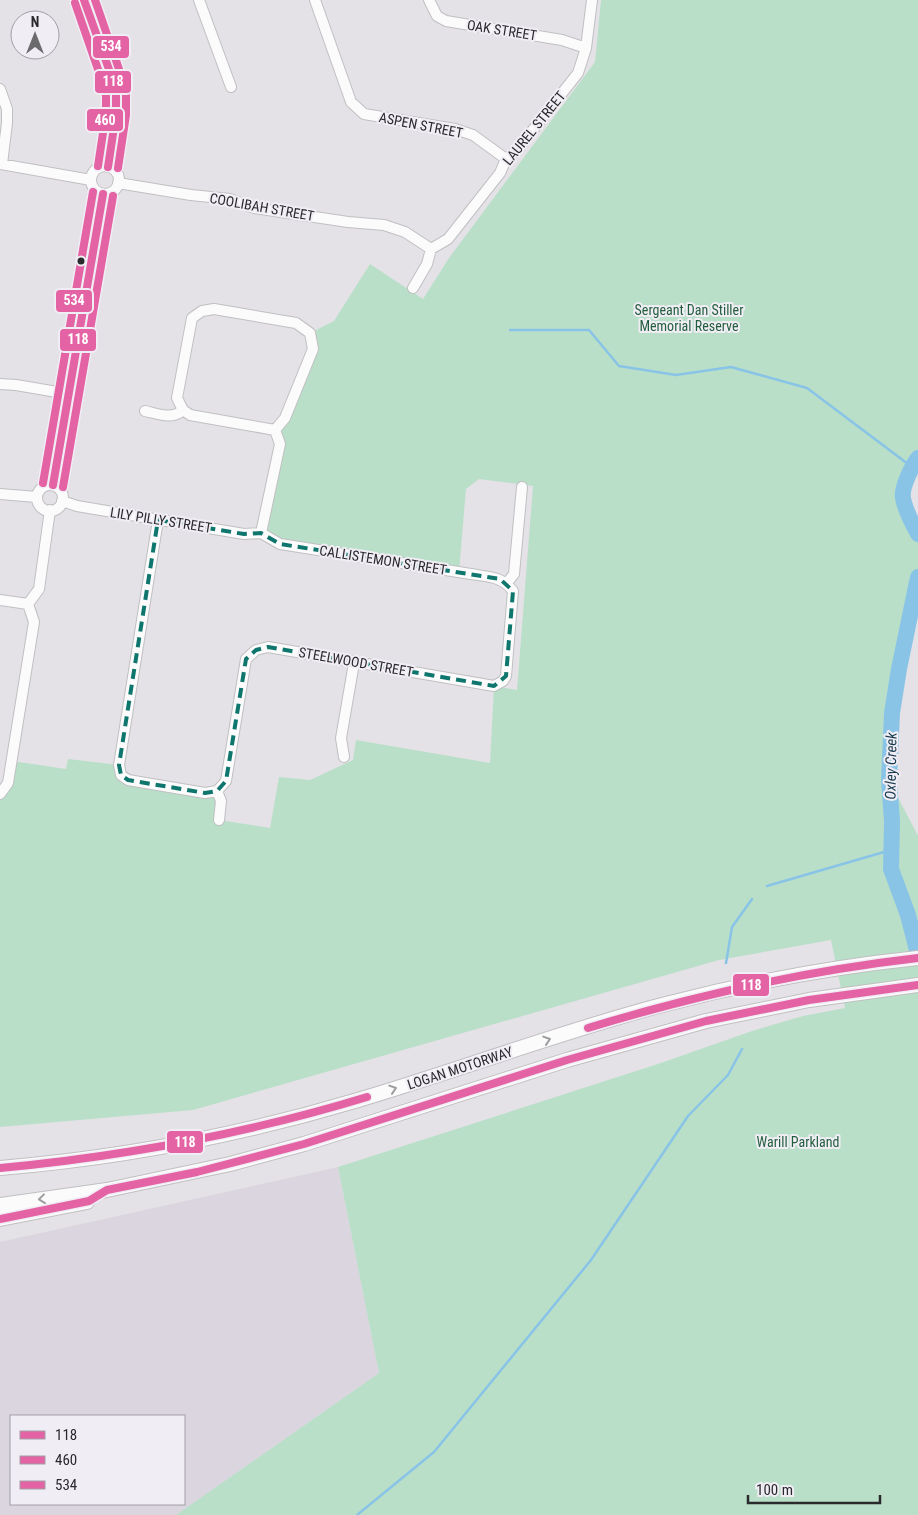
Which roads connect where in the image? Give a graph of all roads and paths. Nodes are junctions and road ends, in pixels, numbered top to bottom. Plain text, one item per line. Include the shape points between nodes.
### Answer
1 (84, 0) edge
2 (199, 0) edge
3 (315, 0) edge
4 (429, 0) edge
5 (592, 0) edge
6 (586, 48) junction
7 (231, 87) dead end
8 (0, 88) edge
9 (506, 159) junction
10 (1, 164) edge
11 (108, 167) junction
12 (91, 180) junction
13 (118, 183) junction
14 (103, 194) junction
15 (431, 249) junction
16 (413, 288) dead end
17 (0, 384) edge
18 (69, 394) junction
19 (183, 410) junction
20 (145, 411) dead end
21 (275, 430) junction
22 (53, 485) junction
23 (522, 487) dead end
24 (0, 494) edge
25 (37, 498) junction
26 (62, 502) junction
27 (50, 510) junction
28 (158, 520) junction
29 (261, 533) junction
30 (507, 583) junction
31 (0, 600) edge
32 (28, 604) junction
33 (354, 662) junction
34 (344, 757) dead end
35 (217, 791) junction
36 (0, 794) edge
37 (219, 820) dead end
38 (918, 958) edge
39 (918, 985) edge
40 (0, 1168) edge
41 (107, 1190) junction
42 (0, 1205) edge
43 (0, 1219) edge

1 - 11 street via 116,95
2 - 7 street
3 - 9 street, ASPEN STREET via 351,102 364,114 455,129 473,135
4 - 6 street, OAK STREET via 436,16 446,21 562,40
5 - 6 street, LAUREL STREET
6 - 9 street, LAUREL STREET via 578,73 517,150
8 - 10 street via 8,109
9 - 15 street, LAUREL STREET via 500,173 448,239
10 - 12 street
11 - 12 street via 95,170
11 - 13 street via 116,173
12 - 14 street via 95,190
13 - 14 street via 114,191
13 - 15 street, COOLIBAH STREET via 230,199 254,208 384,225 405,232
14 - 18 street
15 - 16 street via 427,264
17 - 18 street
18 - 22 street
19 - 20 street via 171,416
19 - 21 street via 190,415
19 - 21 street via 178,398 192,318 202,311 214,309 296,323 310,333 313,349 285,418
21 - 29 street via 280,444
22 - 25 street via 40,489
22 - 26 street via 61,491
23 - 30 street via 514,574
24 - 25 street
25 - 27 street via 41,506
26 - 27 street via 58,508
26 - 28 street, LILY PILLY STREET
27 - 32 street via 39,589
28 - 29 street, LILY PILLY STREET via 244,534
28 - 35 street via 119,764 121,775 128,780 205,793
29 - 30 street, CALLISTEMON STREET via 280,544 471,574
30 - 33 street, STEELWOOD STREET via 513,591 506,676 494,686
31 - 32 street
32 - 36 street via 34,622 8,783
33 - 34 street via 341,738
33 - 35 street, STEELWOOD STREET via 268,647 256,650 246,659 226,781
35 - 37 street via 221,801
40 -> 38 highway, LOGAN MOTORWAY via 114,1155 243,1131 357,1100 660,1006 753,984
39 - 41 highway, LOGAN MOTORWAY via 838,995 706,1021 567,1060 304,1144 197,1172
41 -> 42 highway, LOGAN MOTORWAY
41 - 43 highway via 90,1201

